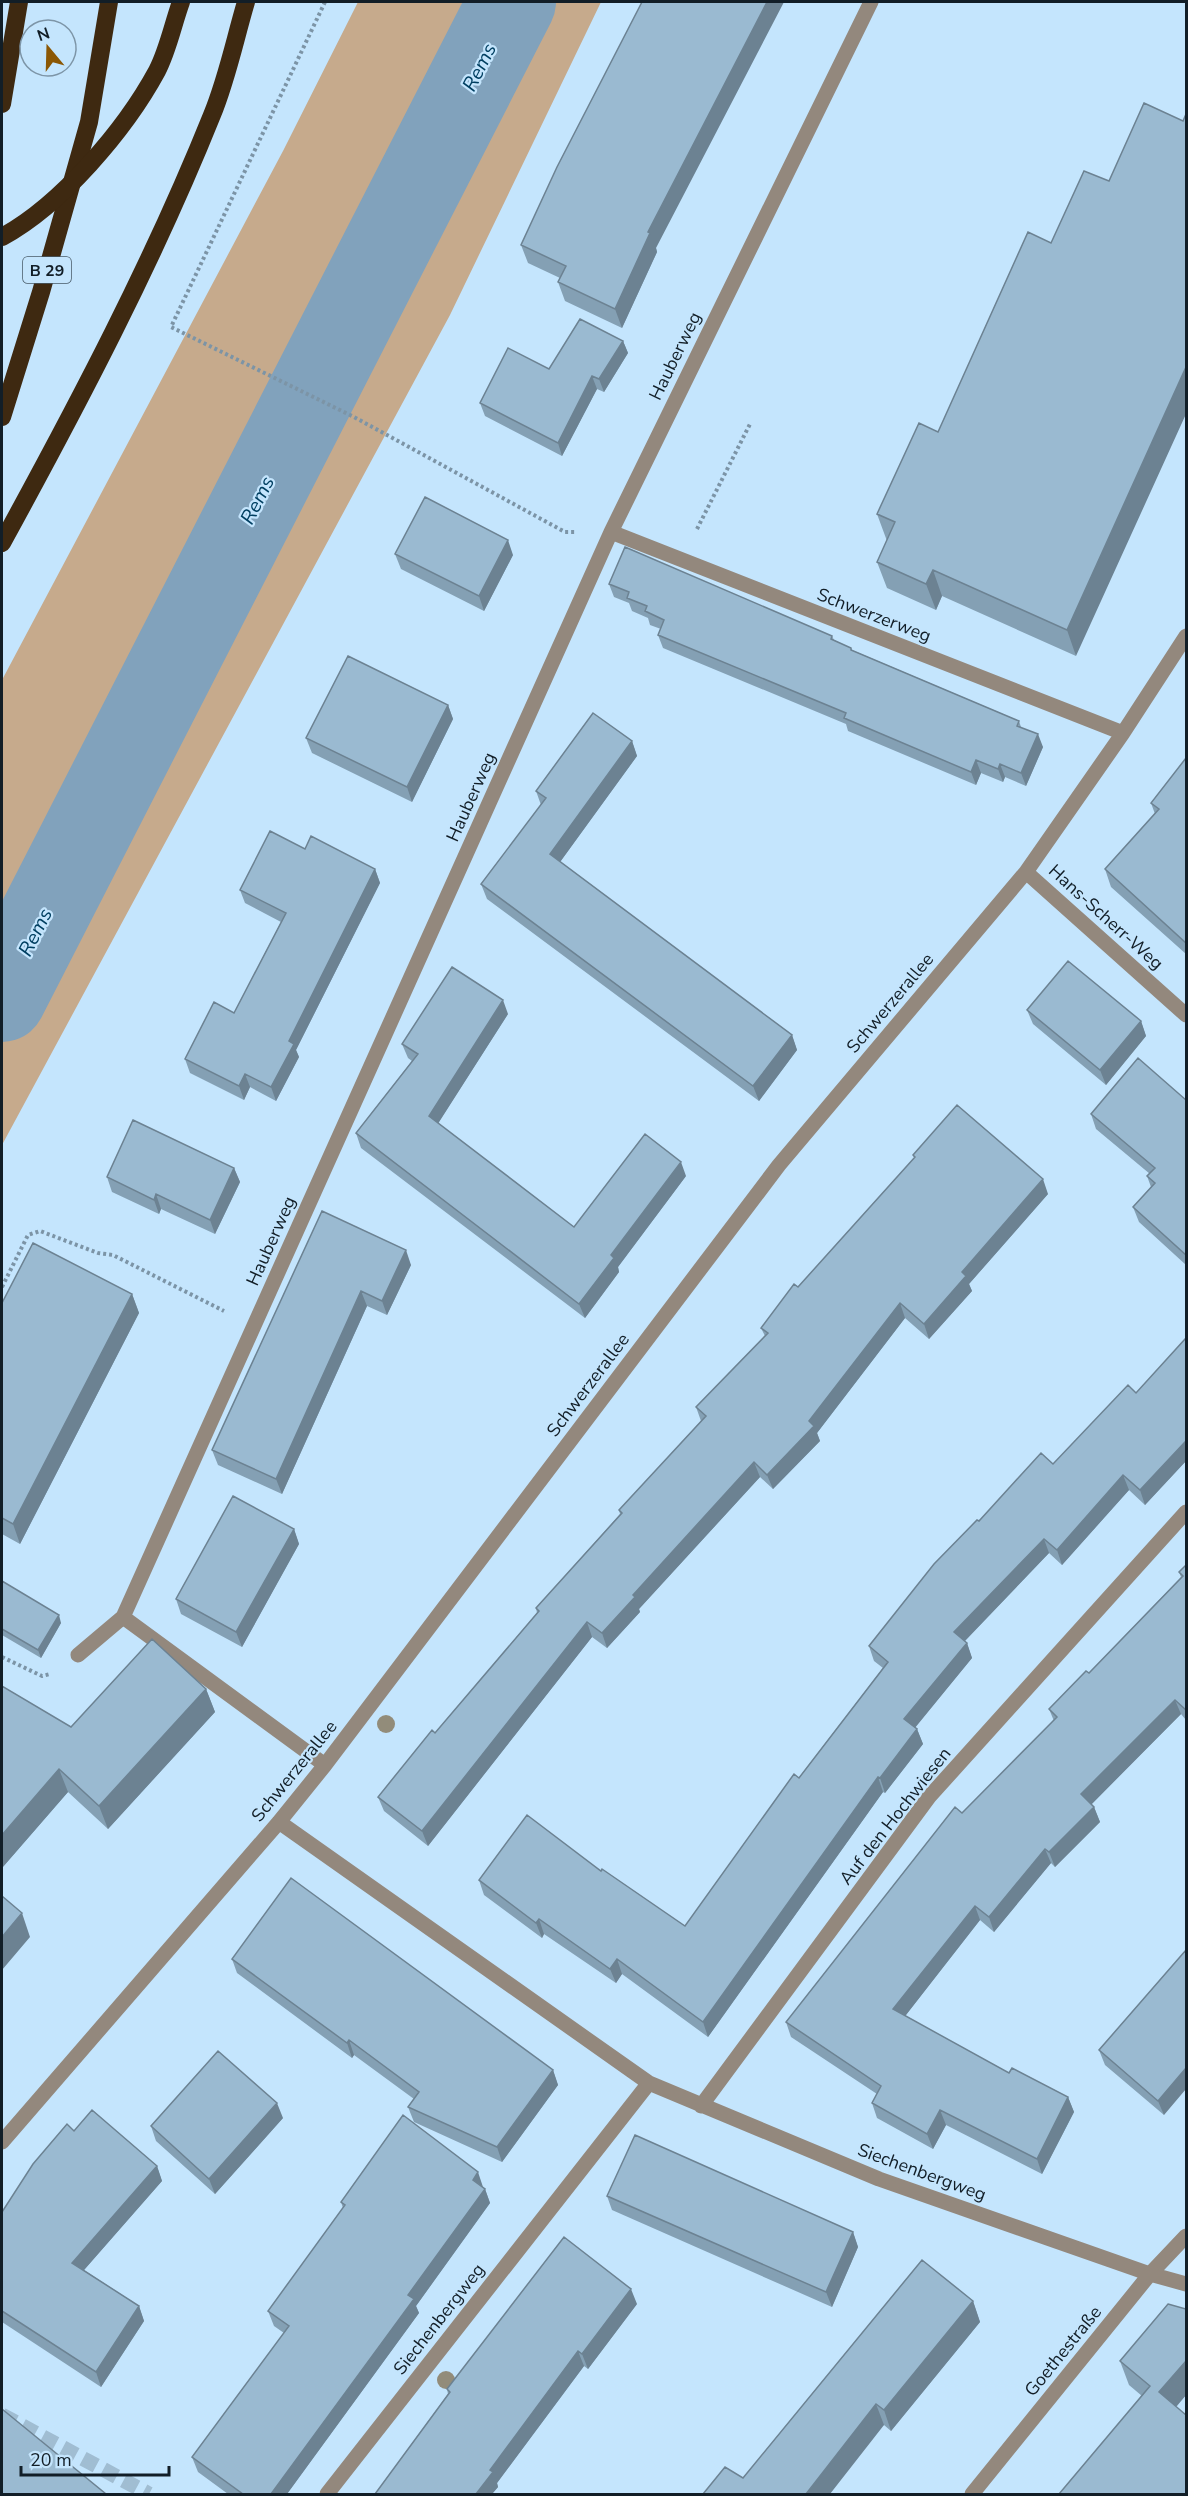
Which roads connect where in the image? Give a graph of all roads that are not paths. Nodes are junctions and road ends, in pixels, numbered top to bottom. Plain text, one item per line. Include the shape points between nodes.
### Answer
1 (19, 2) edge
2 (109, 2) edge
3 (181, 2) edge
4 (246, 2) edge
5 (870, 2) edge
6 (2, 104) edge
7 (2, 237) edge
8 (2, 417) edge
9 (611, 532) junction
10 (2, 543) edge
11 (1186, 636) edge
12 (1123, 733) junction
13 (1026, 872) junction
14 (1186, 1015) edge
15 (1186, 1512) edge
16 (123, 1617) junction
17 (78, 1654) road end
18 (325, 1766) junction
19 (279, 1822) junction
20 (649, 2083) junction
21 (701, 2106) junction
22 (2, 2142) edge
23 (1186, 2236) edge
24 (1150, 2274) junction
25 (1186, 2284) edge
26 (327, 2494) edge
27 (972, 2494) edge

1 - 6 highway
2 - 8 highway, B 29 via 89,122
3 - 7 highway, bridge via 158,69 127,120 91,164 24,225
4 - 10 highway via 213,113 147,265
5 - 9 street, Hauberweg
9 - 12 street, Schwerzerweg
9 - 16 street, Hauberweg
11 - 12 street, Schwerzerallee
12 - 13 street, Schwerzerallee
13 - 14 street, Hans-Scherr-Weg
13 - 18 street, Schwerzerallee via 779,1165
15 - 21 street, Auf den Hochwiesen via 929,1797
16 - 17 street, Hauberweg
16 - 18 street
18 - 19 street, Schwerzerallee
19 - 20 street, Siechenbergweg
19 - 22 street, Schwerzerallee
20 - 21 street, Siechenbergweg
20 - 26 street, Siechenbergweg
21 - 24 street, Siechenbergweg via 879,2179
23 - 24 street, Goethestraße
24 - 25 street, Siechenbergweg
24 - 27 street, Goethestraße

